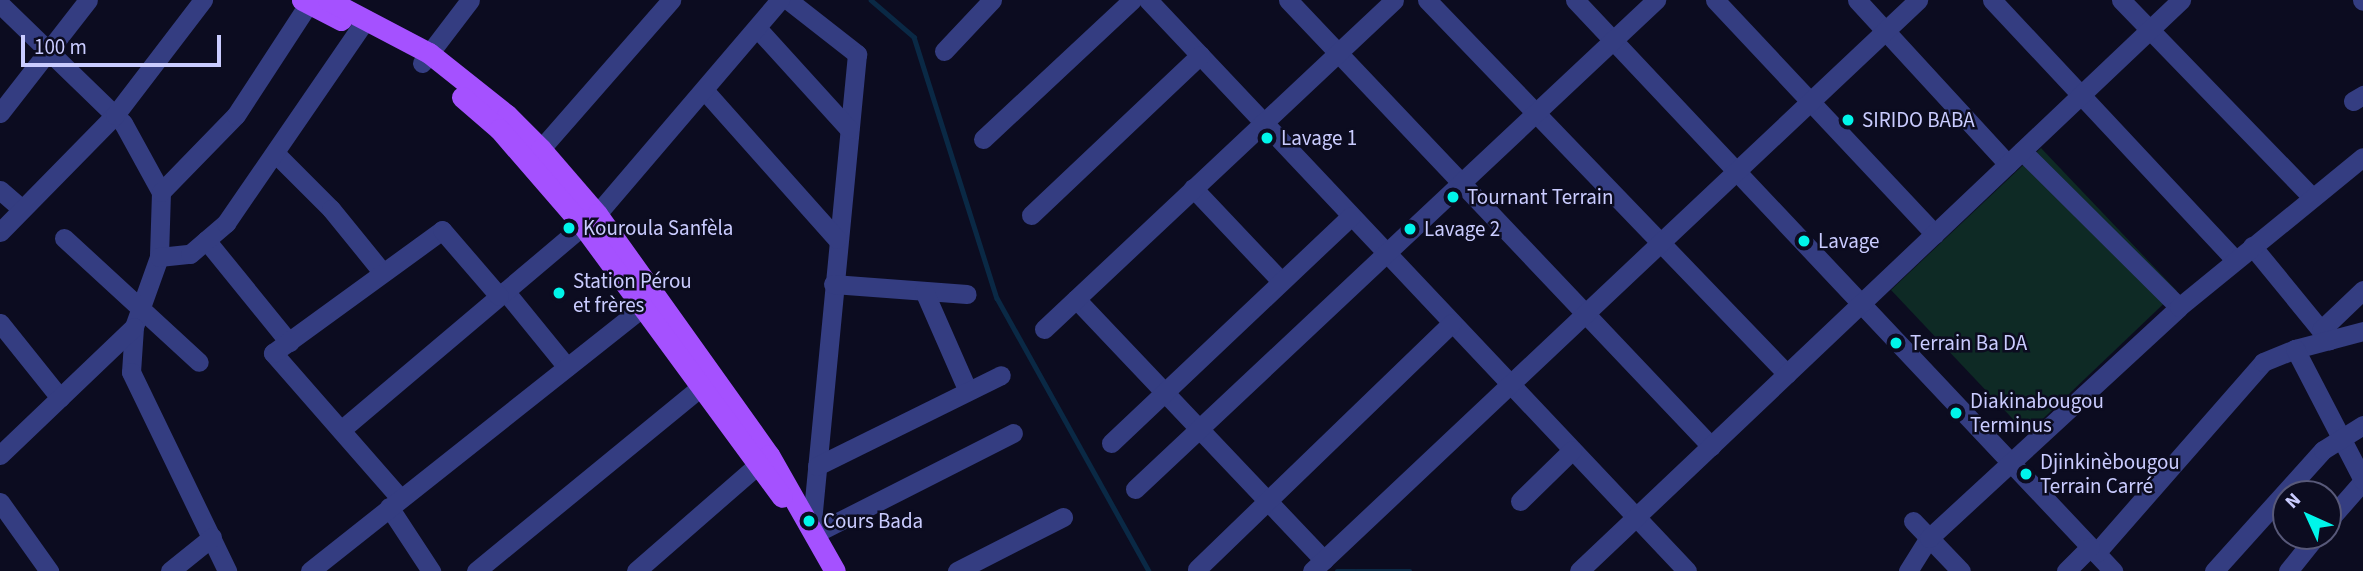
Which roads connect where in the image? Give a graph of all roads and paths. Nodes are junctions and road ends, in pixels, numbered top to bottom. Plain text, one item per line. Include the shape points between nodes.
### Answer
1 (88, 0) edge
2 (203, 0) edge
3 (470, 0) edge
4 (671, 0) edge
5 (780, 0) edge
6 (788, 0) edge
7 (992, 0) edge
8 (1132, 0) edge
9 (1148, 0) edge
10 (1288, 0) edge
11 (1394, 0) edge
12 (1427, 0) edge
13 (1575, 0) edge
14 (1656, 0) edge
15 (1715, 0) edge
16 (1857, 0) edge
17 (1919, 0) edge
18 (1992, 0) edge
19 (2121, 0) edge
20 (2181, 0) edge
21 (313, 1) edge
22 (0, 4) edge
23 (363, 25) junction
24 (757, 28) junction
25 (2150, 30) junction
26 (1886, 31) junction
27 (1613, 40) junction
28 (48, 51) junction
29 (944, 51) dead end
30 (1338, 53) junction
31 (1200, 55) junction
32 (425, 58) junction
33 (705, 91) junction
34 (2081, 95) junction
35 (1811, 102) junction
36 (0, 113) edge
37 (1535, 114) junction
38 (114, 115) junction
39 (1263, 122) junction
40 (849, 129) junction
41 (983, 139) dead end
42 (275, 153) junction
43 (535, 155) junction
44 (2015, 158) junction
45 (2359, 166) edge
46 (1737, 172) junction
47 (1461, 183) junction
48 (1193, 188) junction
49 (0, 190) edge
50 (161, 192) junction
51 (2312, 197) junction
52 (22, 209) junction
53 (1031, 215) dead end
54 (1351, 216) junction
55 (590, 220) junction
56 (0, 232) edge
57 (1935, 234) junction
58 (64, 238) dead end
59 (837, 239) junction
60 (206, 240) junction
61 (1661, 243) junction
62 (2252, 246) junction
63 (1386, 253) junction
64 (159, 257) junction
65 (2235, 260) junction
66 (383, 274) junction
67 (1281, 281) junction
68 (833, 284) junction
69 (924, 290) junction
70 (2363, 290) edge
71 (502, 294) junction
72 (967, 294) dead end
73 (1076, 299) junction
74 (1861, 304) junction
75 (2179, 307) junction
76 (140, 308) junction
77 (642, 308) junction
78 (1585, 314) junction
79 (0, 323) edge
80 (1452, 323) junction
81 (134, 327) junction
82 (1044, 329) dead end
83 (2363, 331) edge
84 (2325, 335) junction
85 (289, 342) junction
86 (2295, 349) junction
87 (199, 362) dead end
88 (567, 367) junction
89 (1001, 374) dead end
90 (1787, 374) junction
91 (706, 382) junction
92 (1510, 385) junction
93 (968, 391) junction
94 (1165, 392) junction
95 (60, 398) junction
96 (2363, 425) edge
97 (1199, 429) junction
98 (341, 430) junction
99 (1013, 433) dead end
100 (2342, 439) junction
101 (1111, 443) dead end
102 (1711, 446) junction
103 (1572, 450) junction
104 (0, 455) edge
105 (762, 460) junction
106 (2011, 463) junction
107 (817, 466) junction
108 (2363, 480) edge
109 (1135, 489) dead end
110 (1268, 501) junction
111 (1520, 501) dead end
112 (0, 502) edge
113 (395, 503) junction
114 (2342, 505) edge
115 (1063, 517) dead end
116 (1636, 517) junction
117 (1913, 522) dead end
118 (812, 531) junction
119 (212, 537) junction
120 (1929, 538) junction
121 (2093, 550) junction
122 (2305, 550) edge
123 (1318, 565) edge
124 (426, 569) edge
125 (1197, 569) edge
126 (49, 571) edge
127 (170, 571) edge
128 (227, 571) edge
129 (310, 571) edge
130 (476, 571) edge
131 (636, 571) edge
132 (835, 571) edge
133 (957, 571) edge
134 (1579, 571) edge
135 (1687, 571) edge
136 (1908, 571) edge
137 (1961, 571) edge
138 (2066, 571) edge
139 (2113, 571) edge
140 (2214, 571) edge
141 (2288, 571) edge

1 - 28 street
2 - 38 street
3 - 32 street
4 - 43 street
5 - 24 street
6 - 40 street via 857,54
7 - 29 street
8 - 41 street
9 - 31 street
10 - 30 street
11 - 30 street
12 - 37 street
13 - 27 street
14 - 27 street
15 - 35 street
16 - 26 street
17 - 26 street
18 - 34 street
19 - 25 street
20 - 25 street
21 - 23 main road
21 - 50 street via 236,115
22 - 28 street
23 - 32 main road
23 - 42 street
24 - 33 street
24 - 40 street
25 - 34 street
25 - 51 street
26 - 35 street
26 - 44 street
27 - 37 street
27 - 46 street
28 - 36 street
28 - 38 street
30 - 39 street
30 - 47 street
31 - 39 street
31 - 53 street
32 - 43 main road
33 - 55 street
33 - 59 street
34 - 44 street
34 - 65 street
35 - 46 street
35 - 57 street
37 - 47 street
37 - 61 street
38 - 50 street
38 - 52 street
39 - 48 street
39 - 54 street
40 - 59 street
42 - 60 street via 226,223
42 - 66 street via 331,209
43 - 55 main road
44 - 57 street
44 - 75 street
45 - 51 street
46 - 61 street
46 - 74 street
47 - 63 street
47 - 78 street
48 - 67 street
48 - 73 street
49 - 52 street
50 - 64 street
51 - 62 street
52 - 56 street
54 - 63 street
54 - 67 street
55 - 71 street
55 - 77 main road
55 - 91 main road
57 - 74 street
58 - 76 street
59 - 68 street
60 - 64 street via 190,254
60 - 85 street
61 - 78 street
61 - 90 street
62 - 65 street
62 - 84 street
63 - 80 street
63 - 97 street
64 - 76 street
65 - 75 street
66 - 71 street via 442,230
66 - 85 street
67 - 94 street
68 - 69 street
68 - 107 street
69 - 72 street
69 - 93 street
70 - 84 street
71 - 88 street
71 - 98 street
73 - 82 street
73 - 94 street
74 - 90 street
74 - 106 street
75 - 106 street
76 - 81 street
76 - 87 street
77 - 88 street
77 - 91 main road
78 - 92 street
78 - 102 street
79 - 95 street
80 - 92 street
80 - 110 street
81 - 95 street
81 - 119 street via 131,372
83 - 84 street
84 - 86 street
85 - 98 street via 273,353
86 - 100 street
86 - 121 street via 2263,362
88 - 113 street
89 - 93 street
90 - 102 street
91 - 105 main road
91 - 130 street
92 - 103 street
92 - 123 street
93 - 107 street
94 - 97 street
94 - 101 street
95 - 104 street
96 - 100 street
97 - 109 street
97 - 110 street
98 - 113 street
99 - 118 street
100 - 108 street
100 - 140 street via 2323,450
102 - 116 street
103 - 111 street
103 - 116 street
105 - 118 main road
105 - 131 street
106 - 120 street
106 - 121 street
107 - 118 street
108 - 114 street
110 - 123 street
110 - 125 street
112 - 126 street
113 - 124 street
113 - 129 street
115 - 133 street
116 - 134 street
116 - 135 street
117 - 120 street
118 - 132 main road
119 - 127 street
119 - 128 street
120 - 136 street
120 - 137 street
121 - 138 street
121 - 139 street
122 - 141 street

